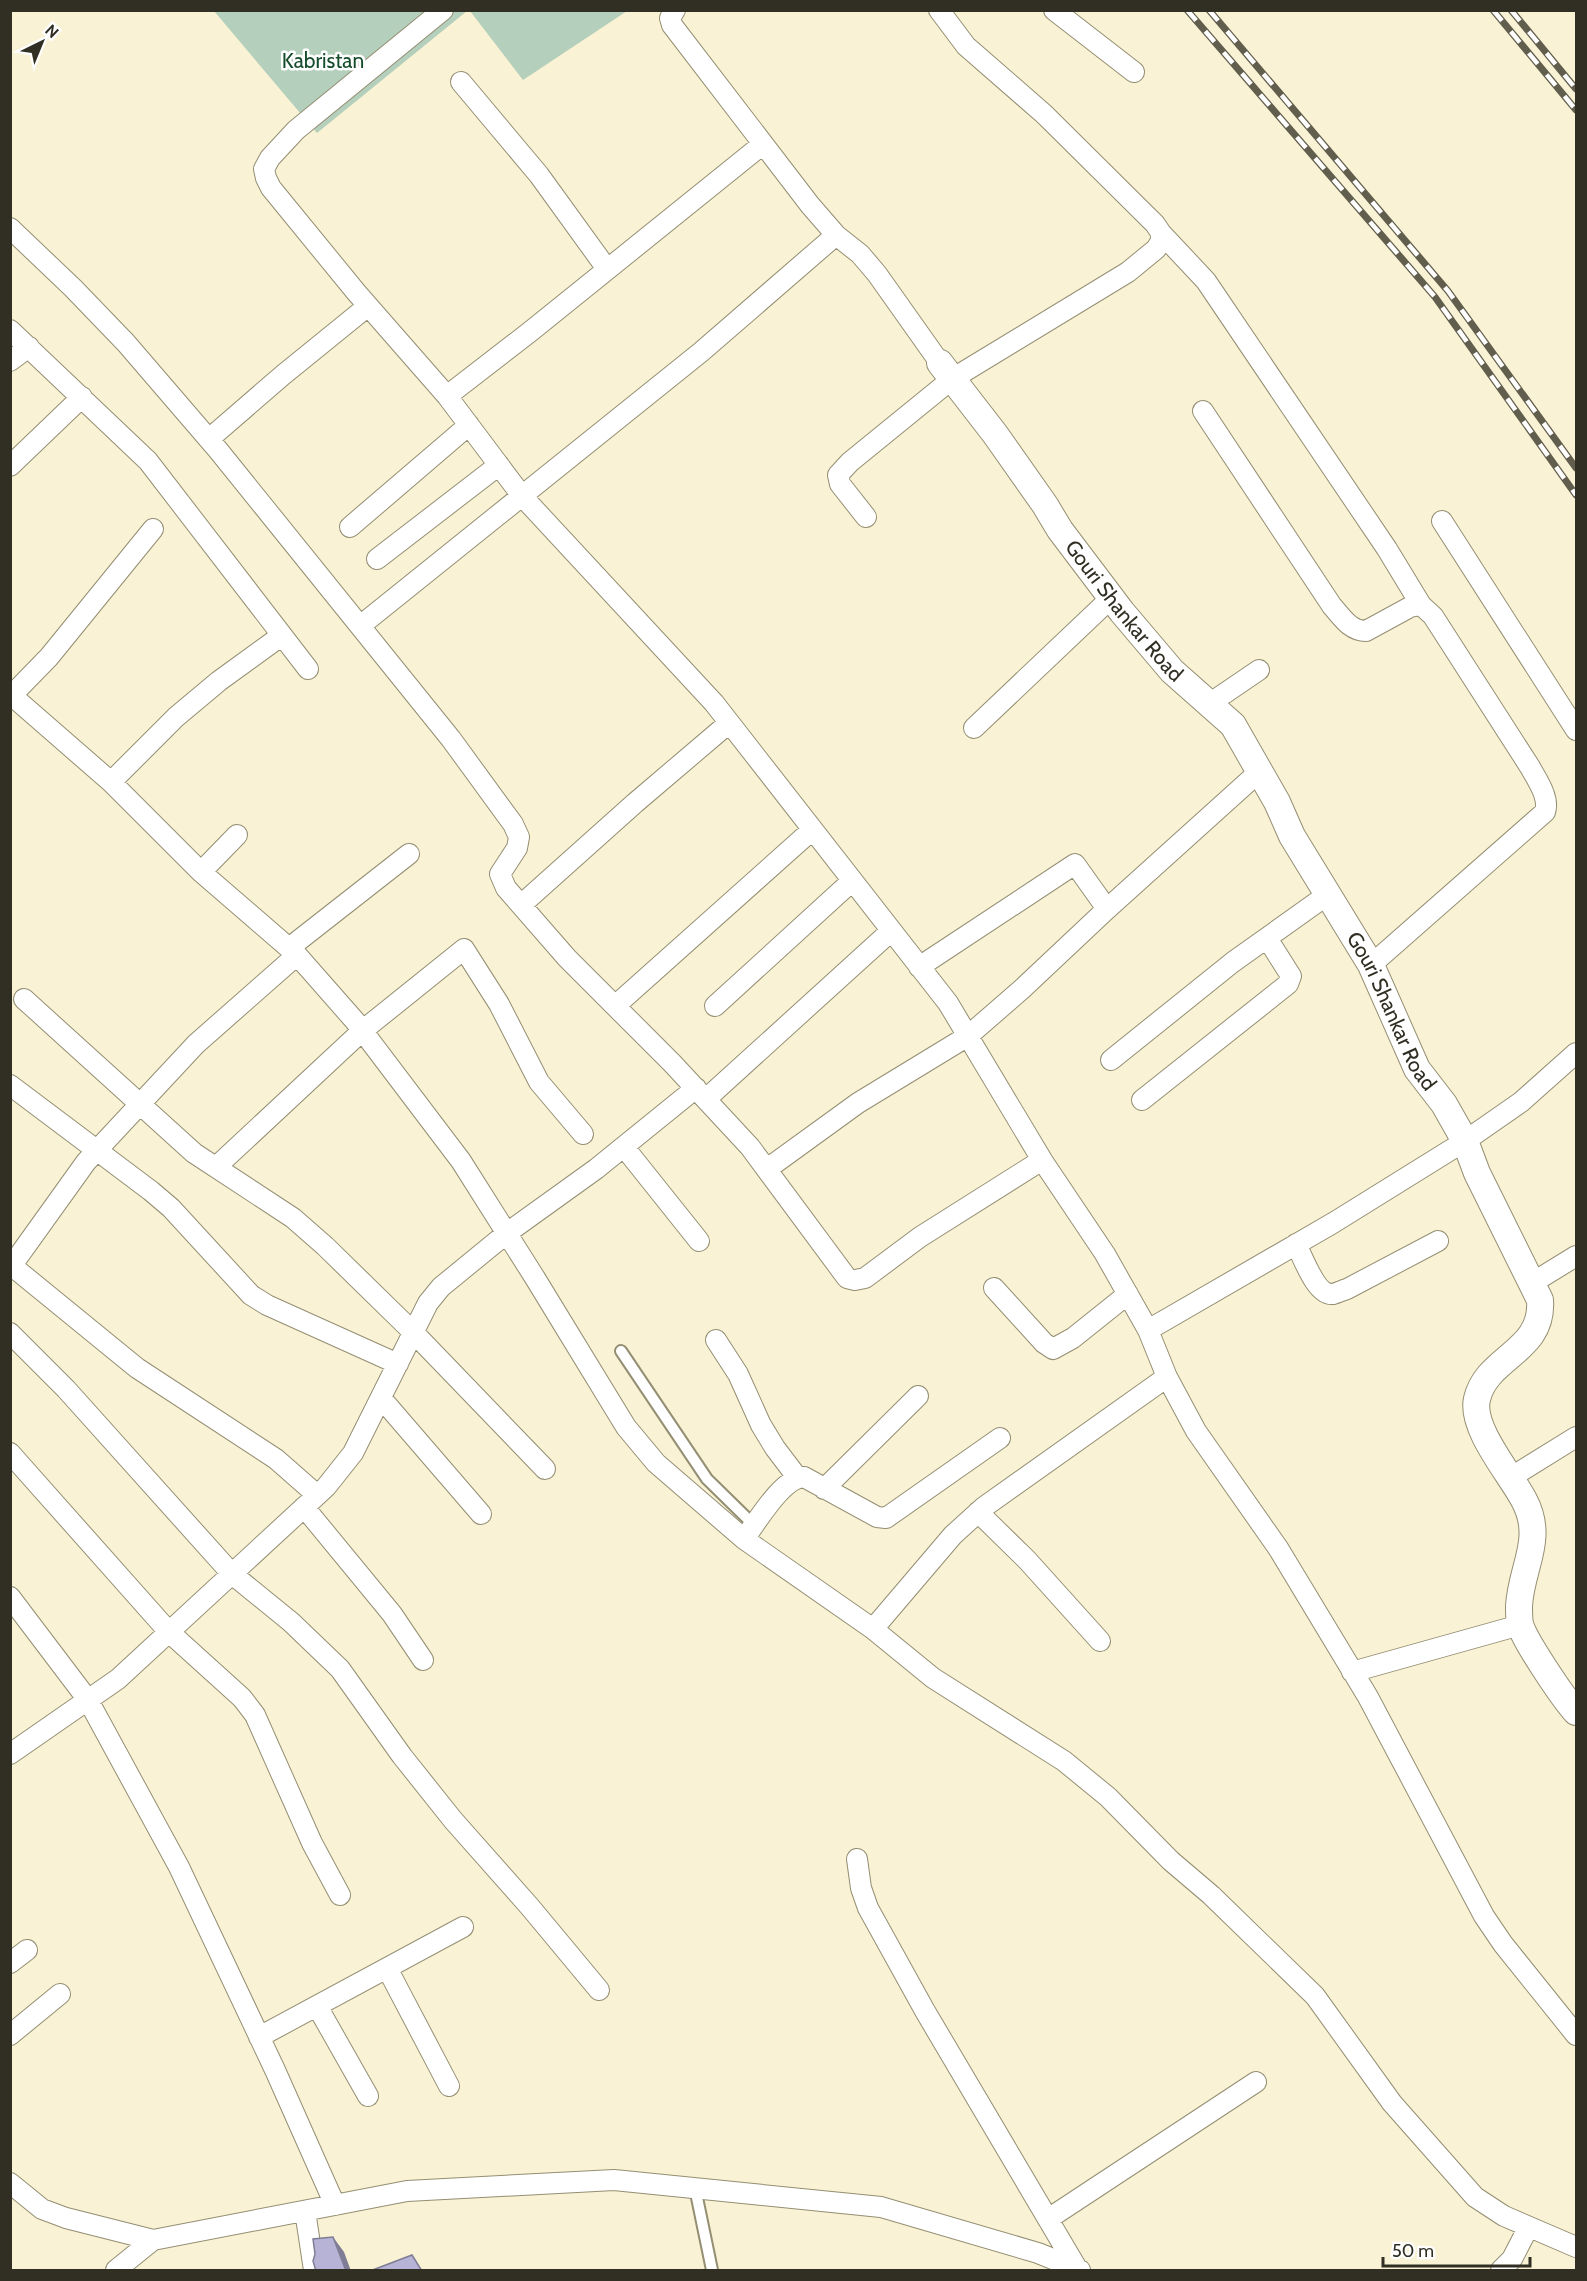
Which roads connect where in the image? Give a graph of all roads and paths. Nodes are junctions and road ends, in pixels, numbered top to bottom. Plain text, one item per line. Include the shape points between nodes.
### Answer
1 (443, 10) edge
2 (675, 10) edge
3 (939, 10) edge
4 (1054, 10) edge
5 (1134, 72) dead end
6 (461, 82) dead end
7 (764, 144) junction
8 (1161, 233) junction
9 (836, 235) junction
10 (15, 241) edge
11 (608, 269) junction
12 (369, 306) junction
13 (10, 330) edge
14 (29, 347) junction
15 (10, 361) edge
16 (946, 371) junction
17 (447, 396) junction
18 (82, 397) junction
19 (1203, 411) dead end
20 (469, 424) junction
21 (209, 439) junction
22 (499, 465) junction
23 (10, 466) edge
24 (522, 496) junction
25 (866, 517) dead end
26 (1442, 521) dead end
27 (350, 526) dead end
28 (153, 529) dead end
29 (377, 559) dead end
30 (1111, 598) junction
31 (1421, 605) junction
32 (360, 626) junction
33 (281, 636) junction
34 (308, 669) dead end
35 (1259, 670) dead end
36 (11, 694) edge
37 (1209, 704) junction
38 (729, 723) junction
39 (974, 728) dead end
40 (1576, 729) edge
41 (1260, 771) junction
42 (111, 782) junction
43 (812, 830) junction
44 (237, 835) dead end
45 (409, 854) dead end
46 (201, 872) junction
47 (852, 881) junction
48 (1328, 895) junction
49 (521, 905) junction
50 (1107, 909) junction
51 (891, 931) junction
52 (1267, 938) junction
53 (293, 952) junction
54 (1371, 965) junction
55 (920, 967) junction
56 (24, 999) dead end
57 (615, 1006) junction
58 (715, 1006) dead end
59 (363, 1031) junction
60 (968, 1036) junction
61 (1576, 1053) edge
62 (1111, 1060) dead end
63 (10, 1085) edge
64 (701, 1094) junction
65 (1142, 1100) dead end
66 (139, 1105) junction
67 (583, 1134) dead end
68 (1465, 1141) junction
69 (624, 1147) junction
70 (97, 1151) junction
71 (1042, 1160) junction
72 (216, 1167) junction
73 (767, 1169) junction
74 (507, 1233) junction
75 (699, 1241) dead end
76 (1438, 1241) dead end
77 (1296, 1244) junction
78 (1576, 1257) edge
79 (11, 1267) edge
80 (1532, 1283) junction
81 (994, 1288) dead end
82 (1128, 1294) junction
83 (1148, 1330) junction
84 (10, 1333) edge
85 (414, 1333) junction
86 (716, 1340) dead end
87 (621, 1351) dead end
88 (398, 1364) junction
89 (1167, 1377) junction
90 (918, 1396) dead end
91 (381, 1398) junction
92 (1576, 1437) edge
93 (1000, 1438) dead end
94 (10, 1453) edge
95 (545, 1469) dead end
96 (797, 1477) junction
97 (1510, 1478) junction
98 (824, 1489) junction
99 (310, 1501) junction
100 (978, 1512) junction
101 (481, 1514) dead end
102 (749, 1532) junction
103 (232, 1574) junction
104 (10, 1597) edge
105 (1520, 1625) junction
106 (873, 1629) junction
107 (169, 1632) junction
108 (1100, 1641) dead end
109 (423, 1660) dead end
110 (1353, 1672) junction
111 (1573, 1700) edge
112 (88, 1701) junction
113 (10, 1754) edge
114 (857, 1859) dead end
115 (340, 1895) dead end
116 (463, 1927) dead end
117 (27, 1950) dead end
118 (10, 1963) edge
119 (387, 1968) junction
120 (599, 1990) dead end
121 (60, 1994) dead end
122 (317, 2006) junction
123 (1576, 2034) edge
124 (10, 2035) edge
125 (260, 2037) junction
126 (1256, 2082) dead end
127 (449, 2086) dead end
128 (368, 2096) dead end
129 (10, 2183) edge
130 (695, 2188) junction
131 (335, 2205) junction
132 (305, 2211) junction
133 (1048, 2219) junction
134 (1528, 2228) junction
135 (153, 2240) junction
136 (1576, 2247) edge
137 (1079, 2270) edge
138 (116, 2271) edge
139 (314, 2271) edge
140 (712, 2271) edge
141 (1501, 2271) edge

1 - 12 street via 296,130 264,169 271,188
2 - 7 street via 670,18 672,25
3 - 8 street via 966,46 1044,114
4 - 5 street
6 - 11 street via 539,176
7 - 9 street
7 - 11 street
8 - 16 street via 1156,249 1128,272
8 - 31 street via 1206,281
9 - 16 street via 877,274
9 - 24 street via 701,352
10 - 21 street via 73,288
11 - 17 street
12 - 17 street
12 - 21 street
13 - 14 street
14 - 15 street
14 - 18 street
16 - 25 street via 838,475 840,484
16 - 30 street, Gouri Shankar Road
17 - 20 street
18 - 23 street
18 - 33 street via 168,484
19 - 31 street via 1349,626 1366,631
20 - 22 street
20 - 27 street
21 - 32 street
22 - 24 street
22 - 29 street
24 - 32 street
24 - 38 street
26 - 40 street
28 - 36 street via 49,657
30 - 37 street, Gouri Shankar Road via 1172,671
30 - 39 street
31 - 54 street via 1433,616 1530,767 1547,806 1545,812
32 - 49 street via 513,824 519,837 517,848 500,874
33 - 34 street
33 - 42 street via 176,717
35 - 37 street
36 - 42 street
37 - 41 street, Gouri Shankar Road via 1233,725
38 - 43 street
38 - 49 street
41 - 48 street, Gouri Shankar Road via 1292,836
41 - 50 street
42 - 46 street
43 - 47 street
43 - 57 street
44 - 46 street
45 - 53 street
46 - 53 street
47 - 51 street
47 - 58 street
48 - 52 street
48 - 54 street, Gouri Shankar Road
49 - 57 street
50 - 55 street via 1075,864
50 - 60 street
51 - 55 street
51 - 64 street
52 - 62 street
52 - 65 street via 1288,967 1292,976 1288,984
53 - 59 street
53 - 66 street via 196,1044
54 - 68 street, Gouri Shankar Road via 1417,1069 1444,1104
55 - 60 street
56 - 66 street
57 - 64 street
59 - 67 street via 464,949 499,1004 539,1082
59 - 72 street
59 - 74 street via 461,1161
60 - 71 street
60 - 73 street via 858,1103
61 - 68 street via 1521,1102
63 - 70 street
64 - 69 street
64 - 73 street
66 - 70 street
66 - 72 street
68 - 77 street
68 - 80 street, Gouri Shankar Road
69 - 74 street
69 - 75 street
70 - 79 street
70 - 88 street via 171,1208 251,1295
71 - 73 street via 920,1237 876,1271 855,1280 838,1269
71 - 82 street
72 - 85 street via 293,1218
74 - 85 street via 441,1287 428,1303
74 - 102 street via 626,1427 656,1463
76 - 77 street via 1332,1294 1316,1283
77 - 83 street
78 - 80 street
79 - 99 street via 137,1368 276,1460
80 - 97 street, Gouri Shankar Road via 1540,1300 1541,1317 1531,1337 1483,1383 1476,1401 1478,1419 1489,1444
81 - 82 street via 1053,1349
82 - 83 street
83 - 89 street
84 - 103 street via 74,1397
85 - 88 street
85 - 95 street
86 - 96 street via 738,1374 761,1425
87 - 102 lane via 707,1479
88 - 91 street
89 - 100 street
89 - 110 street via 1196,1431 1278,1548
90 - 98 street
91 - 99 street via 353,1453
91 - 101 street
92 - 97 street
93 - 98 street via 886,1518
94 - 107 street
96 - 98 street
96 - 102 street via 779,1493
97 - 105 street, Gouri Shankar Road via 1525,1500 1534,1536 1519,1606
99 - 103 street
99 - 109 street
100 - 106 street via 953,1535
100 - 108 street
102 - 106 street
103 - 107 street
103 - 120 street via 340,1669 453,1820
104 - 112 street
105 - 110 street
105 - 111 street
106 - 134 street via 933,1677 1064,1761 1108,1797 1315,1996 1392,2103 1475,2197
107 - 112 street
107 - 115 street via 255,1714 312,1843
110 - 123 street via 1484,1916
112 - 113 street
112 - 125 street via 179,1868
114 - 133 street via 868,1908
116 - 119 street
117 - 118 street
119 - 122 street
119 - 127 street
121 - 124 street
122 - 125 street
122 - 128 street
125 - 131 street
126 - 133 street
129 - 135 street via 42,2210
130 - 131 street via 614,2180 407,2191
130 - 137 street via 881,2207 1038,2253
130 - 140 lane
131 - 132 street
132 - 135 street
132 - 139 street
133 - 137 street
134 - 136 street
134 - 141 street
135 - 138 street

